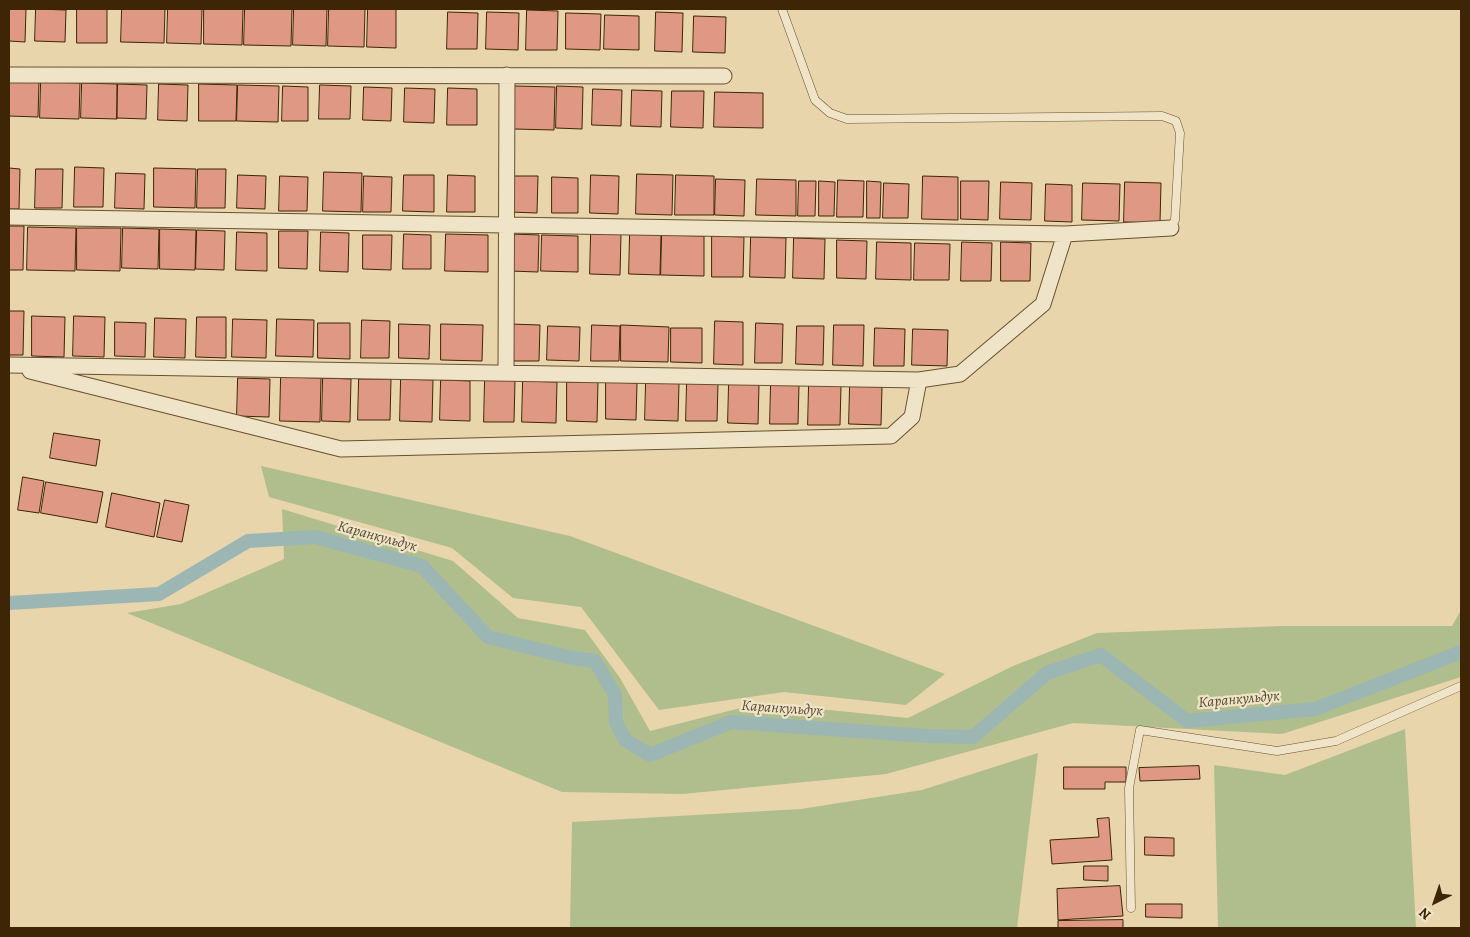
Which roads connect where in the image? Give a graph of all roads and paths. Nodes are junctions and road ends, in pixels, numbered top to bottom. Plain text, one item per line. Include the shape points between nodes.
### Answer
1 (782, 9) edge
2 (9, 76) edge
3 (507, 76) junction
4 (724, 76) dead end
5 (9, 217) edge
6 (507, 225) junction
7 (1171, 228) joint
8 (1065, 234) junction
9 (9, 365) edge
10 (506, 372) junction
11 (919, 380) junction
12 (1461, 686) edge
13 (1131, 908) dead end

1 - 7 lane via 815,100 830,113 847,119 1162,116 1176,121 1180,133 1175,220
2 - 3 street
3 - 4 street
3 - 6 street
5 - 6 street
6 - 8 street
6 - 10 street
7 - 8 street
8 - 11 street via 1043,304 960,374
9 - 10 street
9 - 11 street via 341,448 891,436 912,418
10 - 11 street
12 - 13 lane via 1336,741 1277,751 1140,730 1129,788

